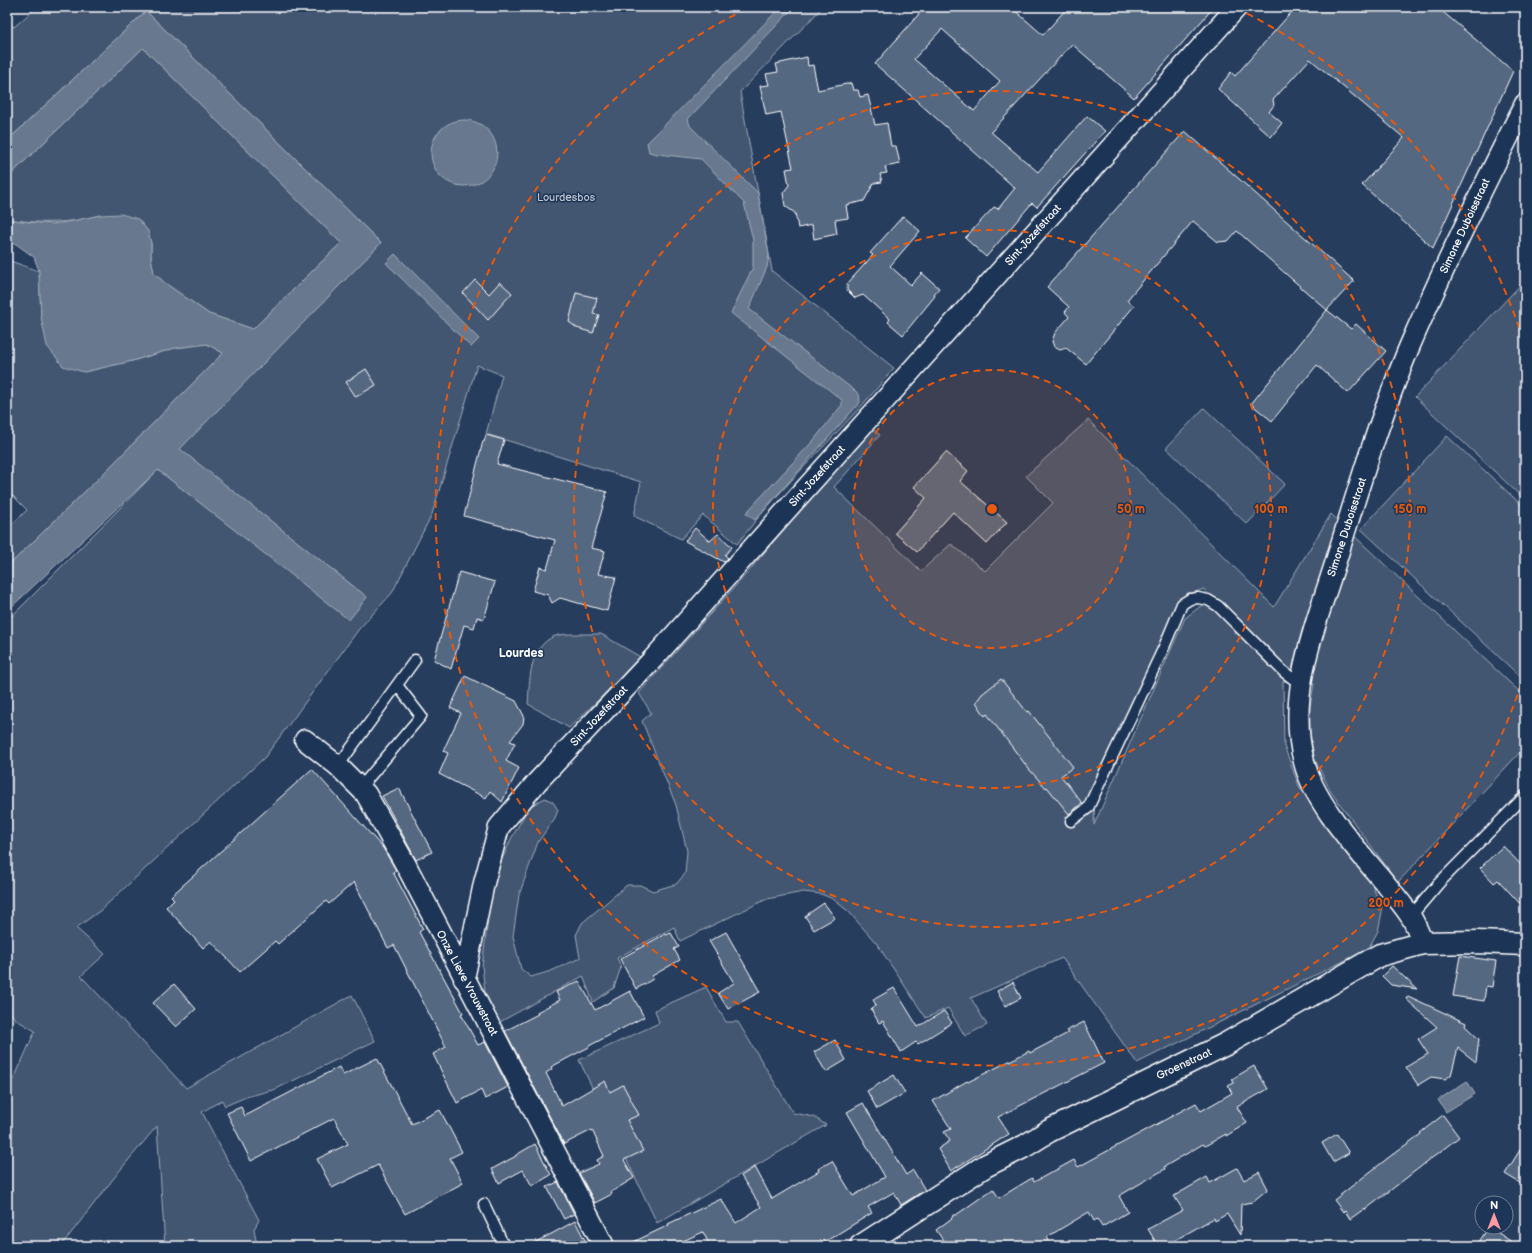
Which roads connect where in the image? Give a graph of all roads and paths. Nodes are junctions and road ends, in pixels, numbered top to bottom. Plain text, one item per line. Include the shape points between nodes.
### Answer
1 (1237, 7) edge
2 (1525, 104) edge
3 (415, 660) dead end
4 (1300, 684) junction
5 (397, 685) junction
6 (305, 740) dead end
7 (338, 766) junction
8 (360, 788) junction
9 (1525, 796) edge
10 (1071, 821) dead end
11 (1411, 916) junction
12 (1423, 942) junction
13 (1525, 944) edge
14 (464, 979) junction
15 (484, 1204) dead end
16 (504, 1246) edge
17 (604, 1246) edge
18 (862, 1246) edge

1 - 14 street, Sint-Jozefstraat via 653,659 499,826
2 - 4 street, Simone Duboisstraat via 1468,217 1383,415 1310,644
3 - 5 lane
4 - 10 lane via 1284,672 1218,606 1208,600 1190,599 1182,604 1088,808
4 - 11 street, Simone Duboisstraat via 1299,737 1304,764 1315,789 1331,816
5 - 7 lane
5 - 8 lane via 421,716
6 - 7 street, Onze Lieve Vrouwstraat
7 - 8 street, Onze Lieve Vrouwstraat
8 - 14 street, Onze Lieve Vrouwstraat via 366,794 406,867
9 - 11 lane via 1439,883
11 - 12 street, Simone Duboisstraat
12 - 13 street, Groenstraat
12 - 18 street, Groenstraat via 1380,955 1226,1044 1049,1131 986,1166
14 - 17 street, Onze Lieve Vrouwstraat
15 - 16 lane

